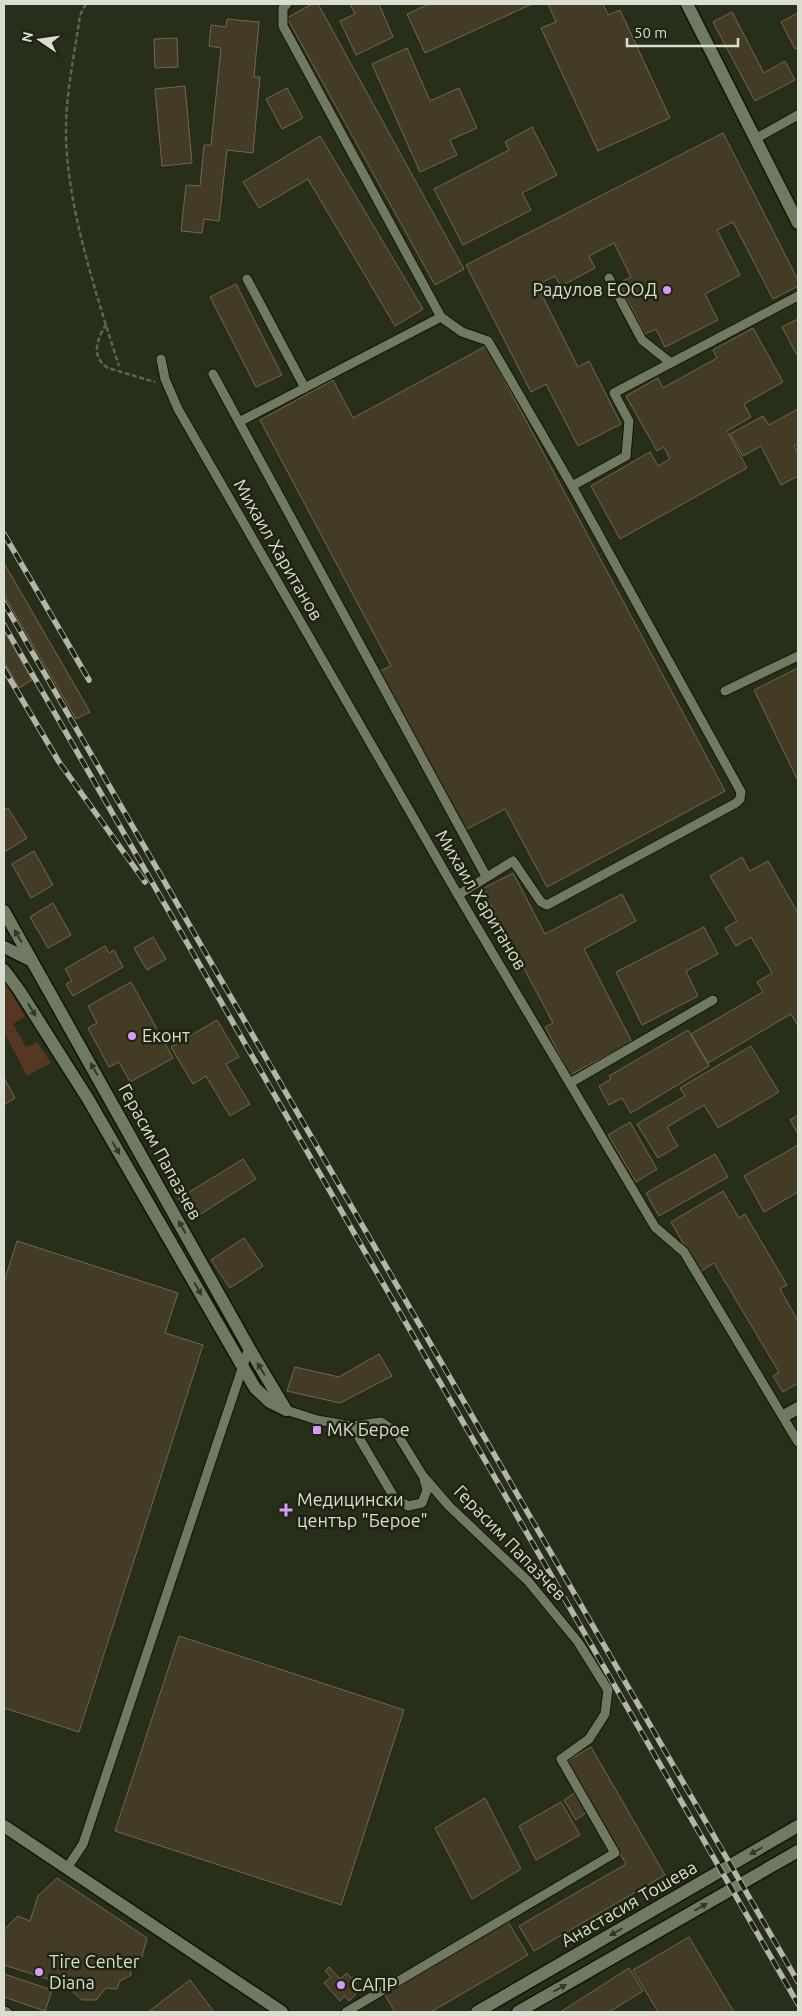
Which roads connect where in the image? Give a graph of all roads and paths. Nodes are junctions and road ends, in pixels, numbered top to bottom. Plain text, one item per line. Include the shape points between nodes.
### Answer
1 (86, 4) edge
2 (287, 4) edge
3 (687, 4) edge
4 (798, 115) edge
5 (755, 139) junction
6 (798, 223) edge
7 (609, 278) dead end
8 (246, 279) dead end
9 (798, 296) edge
10 (441, 318) junction
11 (106, 323) junction
12 (161, 359) dead end
13 (671, 363) junction
14 (119, 366) dead end
15 (213, 374) dead end
16 (167, 386) junction
17 (306, 388) junction
18 (239, 422) junction
19 (572, 486) junction
20 (798, 656) edge
21 (725, 691) dead end
22 (486, 876) junction
23 (458, 895) junction
24 (4, 911) edge
25 (4, 947) edge
26 (32, 961) junction
27 (4, 970) edge
28 (713, 1000) dead end
29 (570, 1083) junction
30 (104, 1086) junction
31 (88, 1099) junction
32 (249, 1348) junction
33 (242, 1364) junction
34 (798, 1408) edge
35 (286, 1410) junction
36 (784, 1416) junction
37 (352, 1426) junction
38 (798, 1442) edge
39 (423, 1476) junction
40 (4, 1826) edge
41 (798, 1826) edge
42 (798, 1851) edge
43 (67, 1868) junction
44 (282, 2012) edge
45 (346, 2012) edge
46 (477, 2012) edge
47 (518, 2012) edge

1 - 11 path via 80,15 66,128 74,200
2 - 10 lane via 283,8 283,26
3 - 5 street
4 - 5 lane
5 - 6 street
7 - 13 lane via 642,340
8 - 17 lane
9 - 13 lane
10 - 17 lane
10 - 19 lane via 462,332 488,341
11 - 14 path
11 - 16 path via 96,350 102,363 108,368
12 - 16 lane, Михаил Хаританов
13 - 19 lane via 614,393 629,421 626,456
15 - 18 lane
16 - 23 lane, Михаил Хаританов
17 - 18 lane
18 - 22 lane
19 - 22 lane via 741,792 740,799 548,905 541,902 513,861
20 - 21 lane
22 - 23 lane
23 - 29 lane, Михаил Хаританов
26 -> 24 street, Герасим Папазчев
25 - 26 street
30 -> 26 street, Герасим Папазчев
27 -> 31 street, Герасим Папазчев
28 - 29 lane
29 - 36 lane, Михаил Хаританов via 655,1227 684,1252
30 - 31 street
32 -> 30 street, Герасим Папазчев
31 -> 33 street, Герасим Папазчев
32 - 33 lane
35 -> 32 street, Герасим Папазчев
33 - 35 street, Герасим Папазчев via 254,1388
33 - 43 lane via 83,1844
34 - 36 street
35 - 37 lane, Герасим Папазчев
36 - 38 lane, Михаил Хаританов
37 - 39 lane, Герасим Папазчев via 381,1422 389,1427 396,1432
37 - 39 lane, Герасим Папазчев via 394,1497 408,1506 422,1503 426,1490
39 - 45 lane, Герасим Папазчев via 461,1518 528,1581 578,1642 608,1690 604,1714 589,1739 561,1759 615,1853
40 - 43 street
41 -> 46 street, Анастасия Тошева
47 -> 42 street
43 - 44 street

